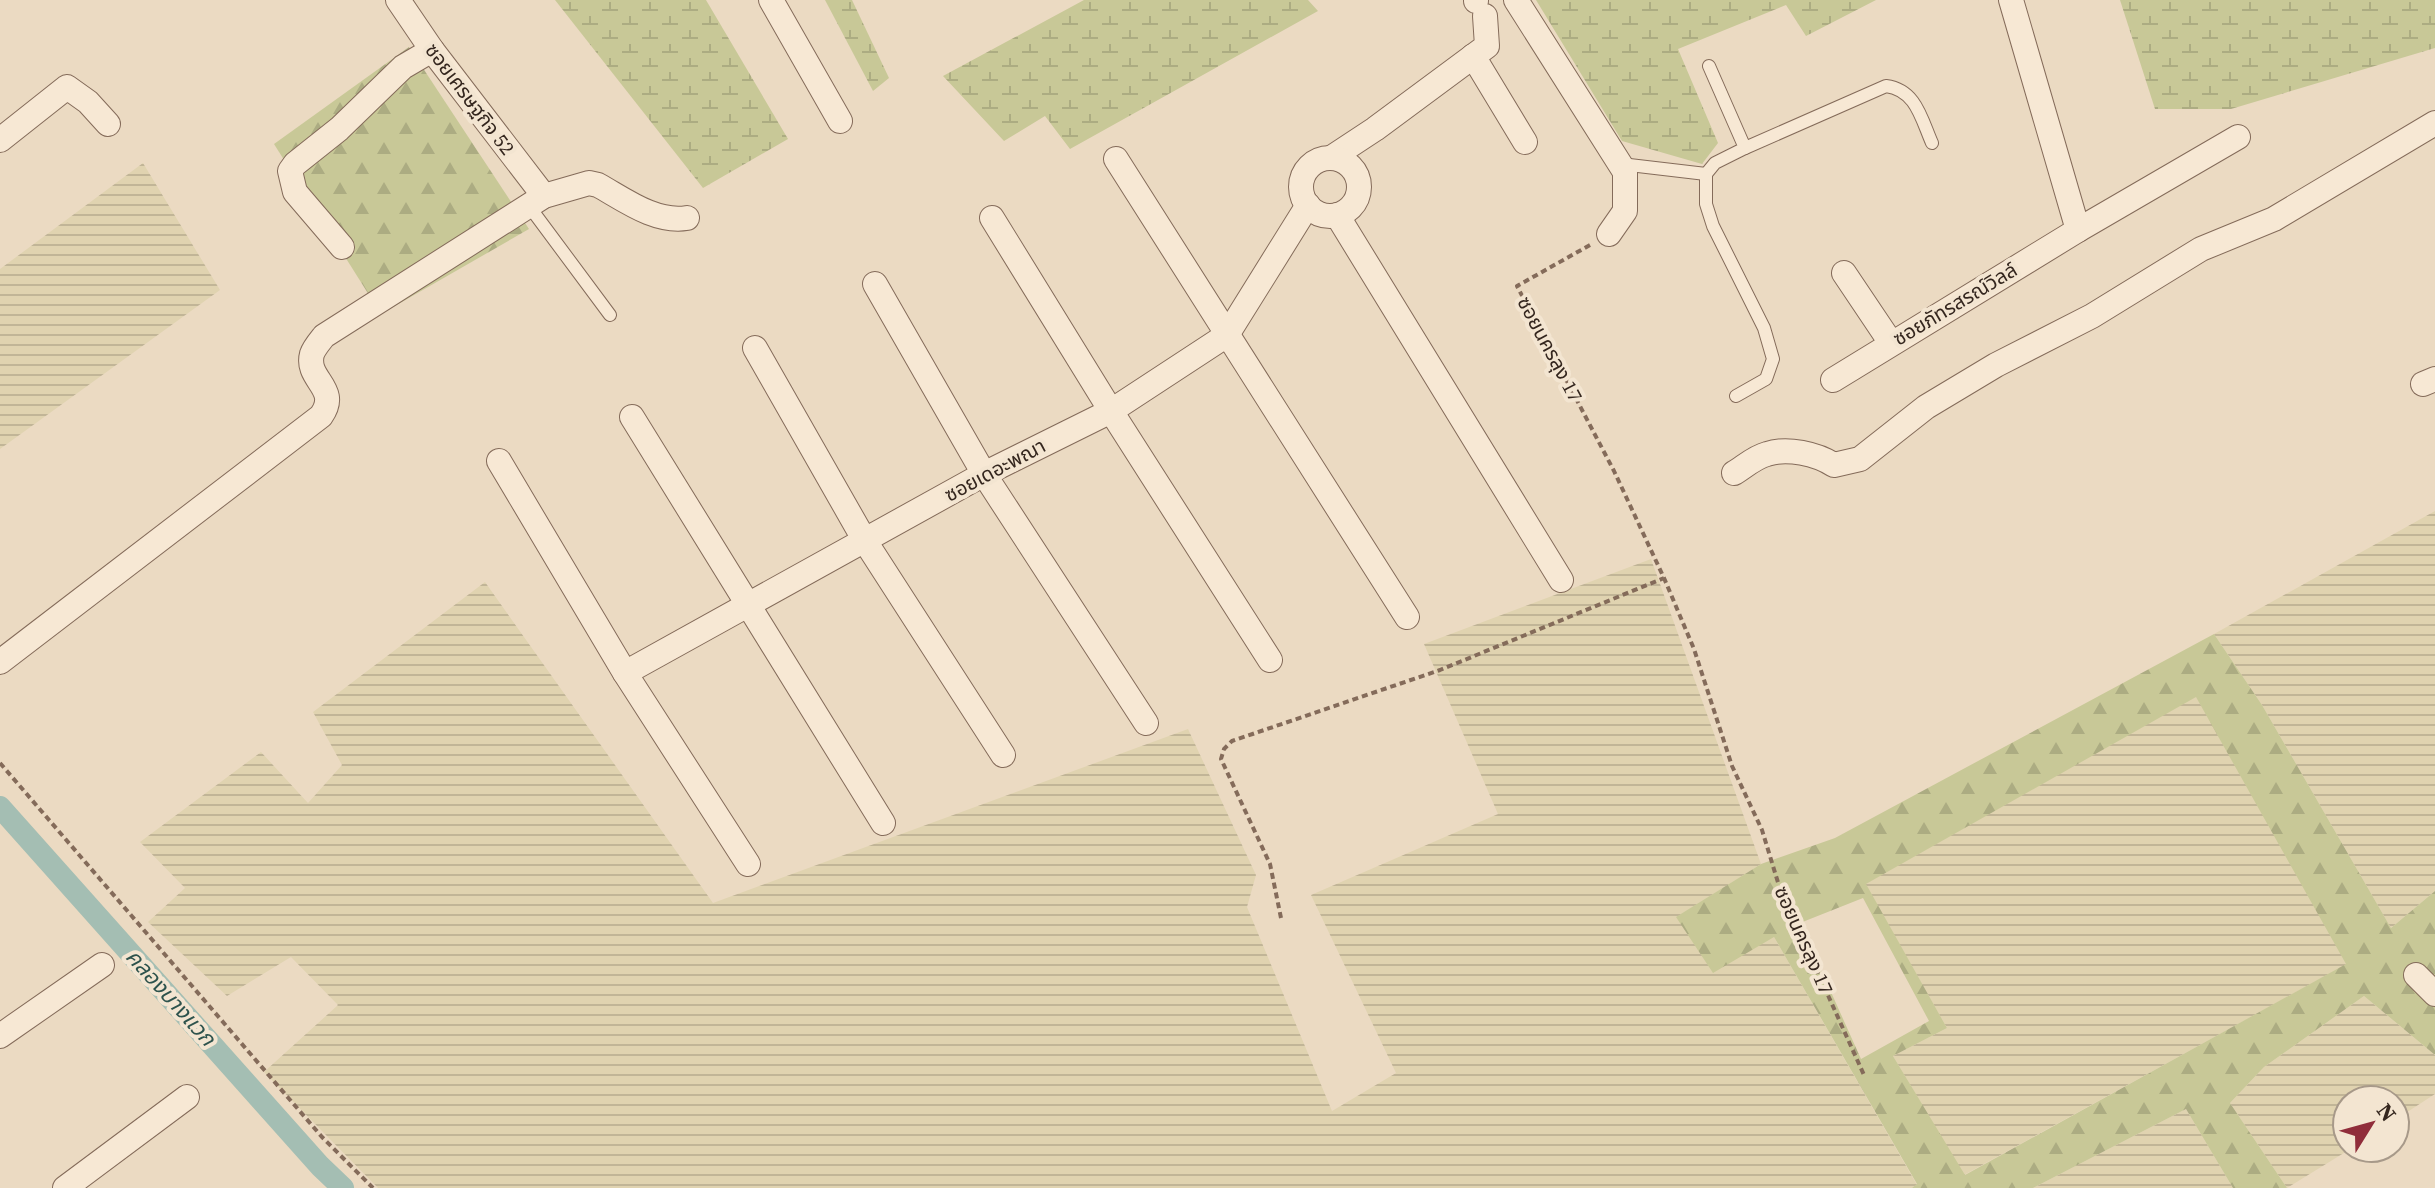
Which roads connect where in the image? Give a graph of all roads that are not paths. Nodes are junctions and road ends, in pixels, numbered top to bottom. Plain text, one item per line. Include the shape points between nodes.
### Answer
1 (398, 0) edge
2 (771, 0) edge
3 (1516, 0) edge
4 (2011, 0) edge
5 (1479, 6) edge
6 (432, 50) junction
7 (1473, 56) junction
8 (1709, 66) dead end
9 (840, 121) dead end
10 (2435, 123) edge
11 (108, 124) dead end
12 (2238, 137) dead end
13 (0, 140) edge
14 (1525, 142) dead end
15 (1932, 143) dead end
16 (1745, 148) junction
17 (1331, 158) junction
18 (1116, 159) dead end
19 (1621, 164) junction
20 (1706, 174) junction
21 (537, 201) junction
22 (1308, 205) junction
23 (1337, 215) junction
24 (687, 218) dead end
25 (992, 218) dead end
26 (2078, 230) junction
27 (1609, 234) road end
28 (342, 247) dead end
29 (1844, 273) dead end
30 (875, 284) dead end
31 (610, 315) dead end
32 (1227, 335) junction
33 (1891, 343) junction
34 (755, 348) dead end
35 (1833, 380) dead end
36 (1736, 396) dead end
37 (1111, 411) junction
38 (632, 417) dead end
39 (499, 461) dead end
40 (1734, 473) dead end
41 (984, 474) junction
42 (865, 541) junction
43 (1561, 580) dead end
44 (746, 605) junction
45 (1407, 617) dead end
46 (1270, 660) dead end
47 (0, 662) edge
48 (625, 673) junction
49 (1146, 723) dead end
50 (1003, 755) dead end
51 (883, 823) dead end
52 (748, 864) dead end
53 (102, 965) dead end
54 (2416, 975) dead end
55 (2435, 994) edge
56 (0, 1036) edge
57 (187, 1097) dead end
58 (65, 1188) edge

1 - 6 street, ซอยเศรษฐกิจ 52
2 - 9 street
3 - 19 street
4 - 26 street
5 - 7 street via 1487,46
6 - 21 street, ซอยเศรษฐกิจ 52
6 - 28 street via 403,67 290,171 295,192
7 - 14 street
7 - 17 street, ซอยเดอะพณา
8 - 16 lane
10 - 40 street via 2274,219 2201,249 2092,316 1996,365 1926,407 1860,459 1834,465 1823,458 1780,451 1764,454
11 - 13 street via 67,87
12 - 26 street, ซอยภัทรสรณ์วิลล์
15 - 16 lane via 1911,97 1886,86
16 - 20 lane via 1715,163
17 - 22 street, ซอยเดอะพณา via 1317,161 1306,172 1302,189
17 - 23 street via 1355,171 1359,188 1352,206
18 - 32 street
19 - 20 lane
19 - 27 street via 1625,211
20 - 36 lane via 1706,204 1713,226 1764,328 1773,359 1766,379
21 - 24 street via 589,183 654,215
21 - 31 lane
21 - 47 street via 324,336 312,353 313,368 328,396 321,416
22 - 23 street via 1321,214
22 - 32 street, ซอยเดอะพณา
23 - 43 street
25 - 37 street
26 - 33 street, ซอยภัทรสรณ์วิลล์
29 - 33 street
30 - 41 street
32 - 37 street, ซอยเดอะพณา
32 - 45 street
33 - 35 street, ซอยภัทรสรณ์วิลล์
34 - 42 street
37 - 41 street, ซอยเดอะพณา
37 - 46 street
38 - 44 street
39 - 48 street
41 - 42 street, ซอยเดอะพณา
41 - 49 street
42 - 44 street, ซอยเดอะพณา
42 - 50 street
44 - 48 street, ซอยเดอะพณา
44 - 51 street
48 - 52 street
53 - 56 street
54 - 55 street
57 - 58 street

